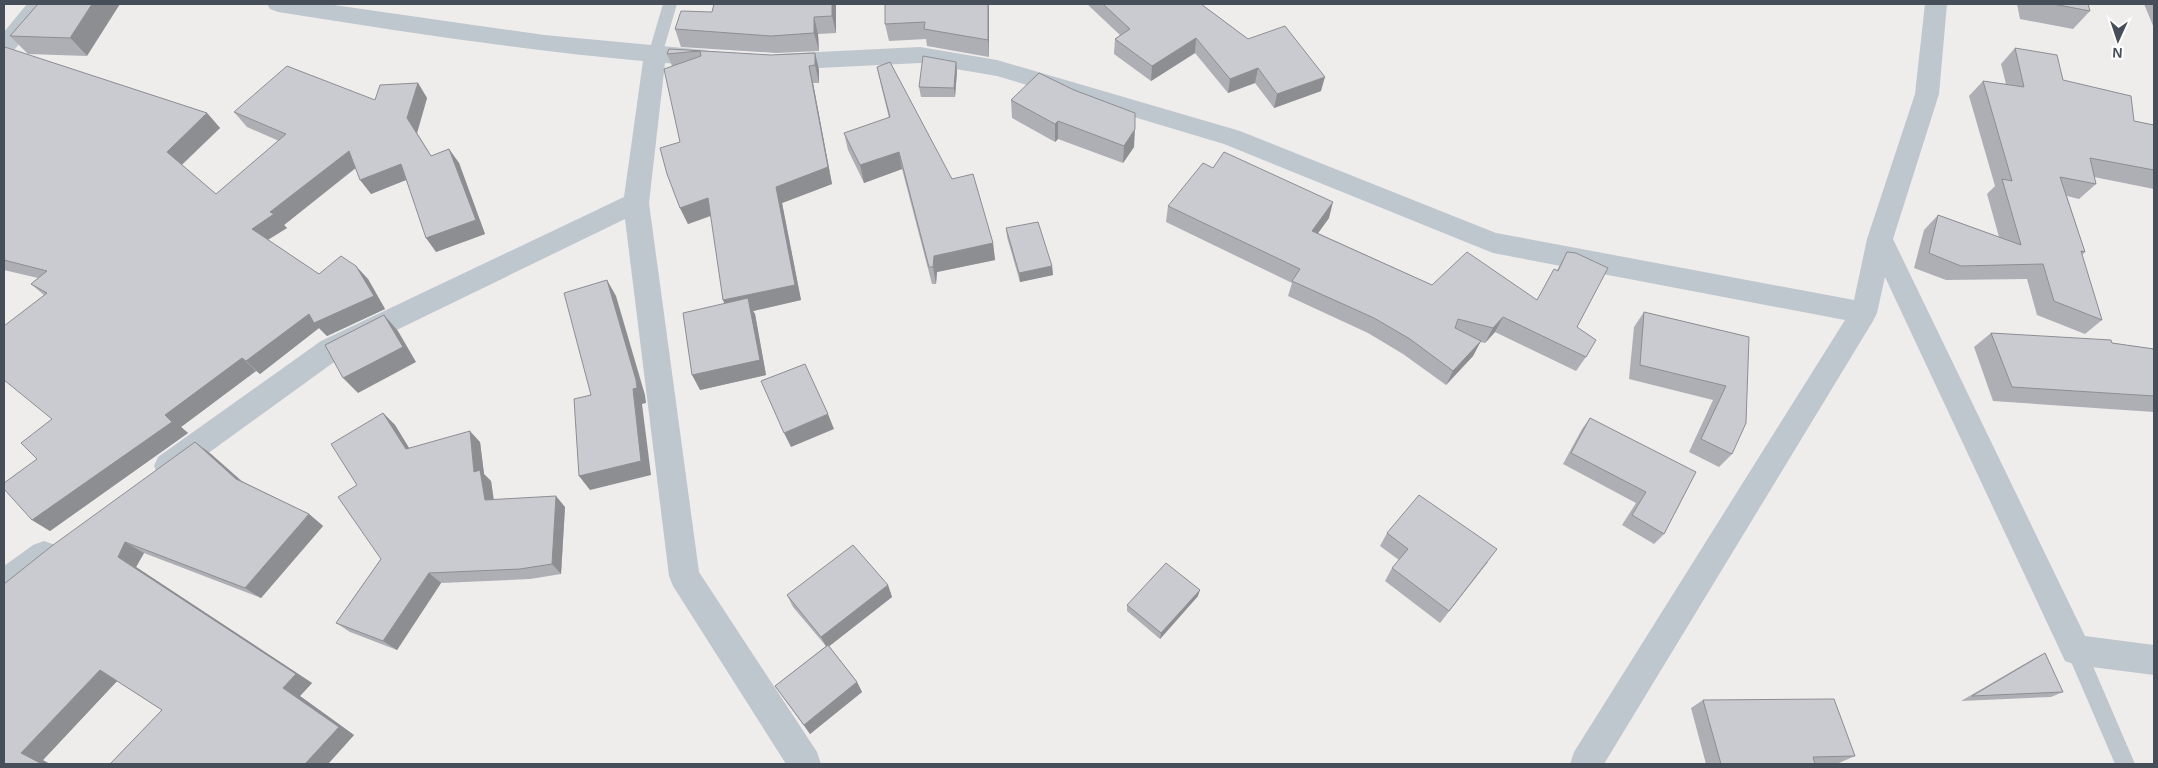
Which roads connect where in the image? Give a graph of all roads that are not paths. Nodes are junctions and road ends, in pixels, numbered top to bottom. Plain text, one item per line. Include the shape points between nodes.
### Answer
1 (39, 4) edge
2 (278, 4) edge
3 (670, 4) edge
4 (1936, 4) edge
5 (4, 47) edge
6 (655, 55) junction
7 (729, 60) edge
8 (757, 61) edge
9 (636, 203) junction
10 (1880, 239) junction
11 (1864, 313) junction
12 (147, 481) edge
13 (66, 538) edge
14 (4, 584) edge
15 (2076, 650) junction
16 (2154, 660) edge
17 (805, 764) edge
18 (1586, 764) edge
19 (2125, 764) edge

1 - 5 street
2 - 6 street via 506,39
3 - 6 lane
4 - 10 street via 1927,94
6 - 7 street
6 - 9 street
8 - 11 street via 920,55 997,68 1231,137 1493,243
9 - 12 street via 332,349
9 - 17 street via 684,576
10 - 11 street
10 - 15 street
11 - 18 street
13 - 14 street
15 - 16 street
15 - 19 lane

